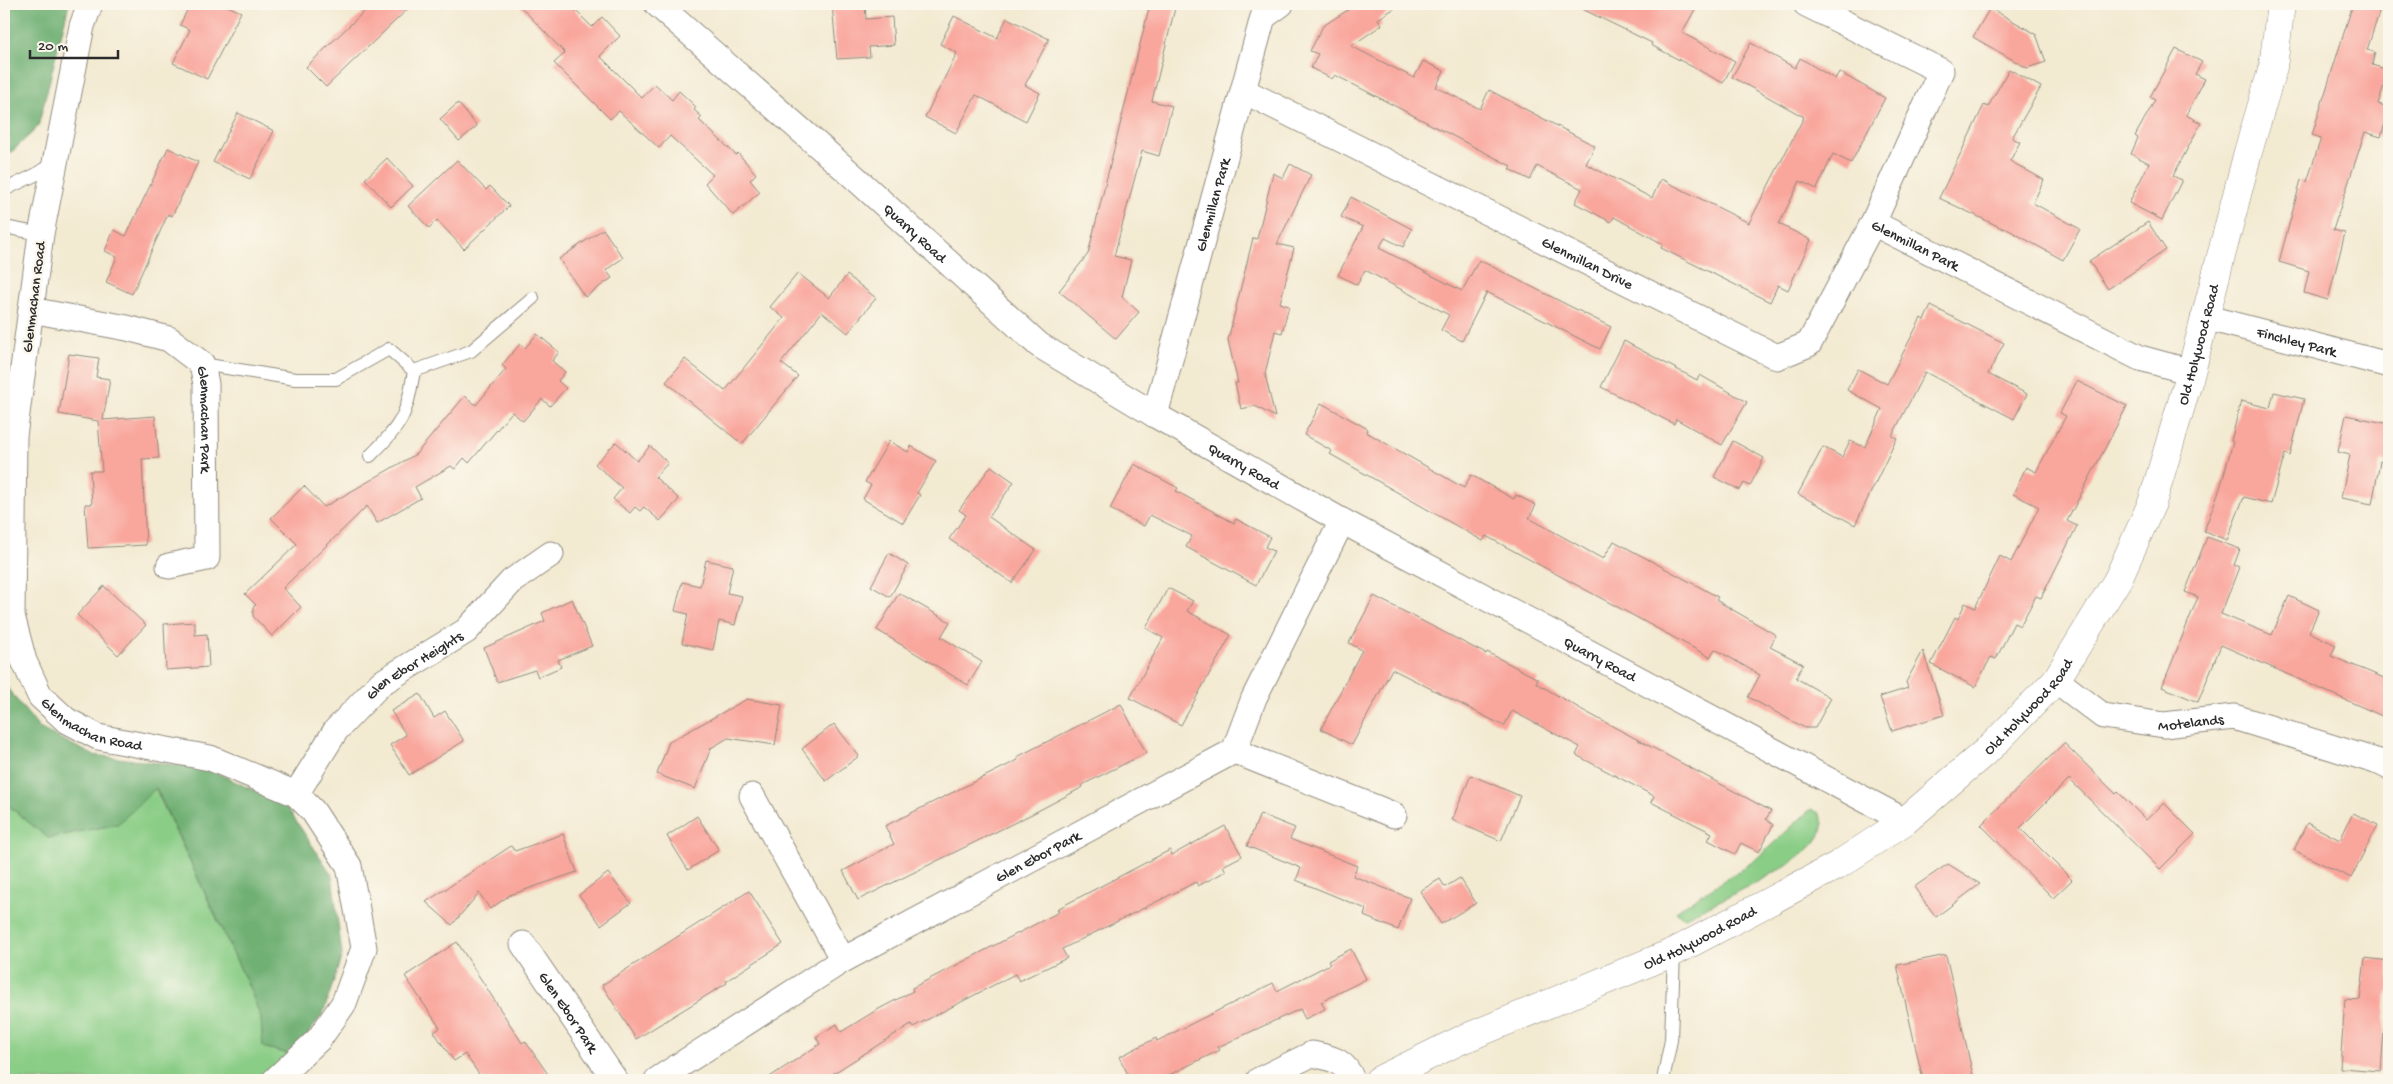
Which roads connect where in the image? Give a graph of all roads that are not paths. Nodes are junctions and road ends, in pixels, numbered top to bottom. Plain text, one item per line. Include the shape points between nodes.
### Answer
1 (90, 4) edge
2 (656, 4) edge
3 (1281, 4) edge
4 (1806, 4) edge
5 (2281, 4) edge
6 (1244, 91) junction
7 (56, 161) junction
8 (4, 190) edge
9 (1873, 223) junction
10 (4, 227) edge
11 (41, 234) junction
12 (533, 298) dead end
13 (31, 310) junction
14 (2204, 317) junction
15 (202, 364) junction
16 (2389, 366) edge
17 (414, 371) junction
18 (2191, 372) junction
19 (1155, 415) junction
20 (370, 456) dead end
21 (1342, 521) junction
22 (552, 554) dead end
23 (169, 566) dead end
24 (2056, 680) junction
25 (1234, 751) junction
26 (2389, 767) edge
27 (296, 794) junction
28 (752, 796) dead end
29 (1394, 815) dead end
30 (1905, 821) junction
31 (523, 944) dead end
32 (1674, 952) junction
33 (843, 960) junction
34 (275, 1080) edge
35 (615, 1080) edge
36 (657, 1080) edge
37 (1259, 1080) edge
38 (1352, 1080) edge
39 (1379, 1080) edge
40 (1663, 1080) edge

1 - 7 street, Glenmachan Road via 82,26
2 - 19 street, Quarry Road via 852,175 1039,345
3 - 6 street, Glenmillan Park via 1263,17
4 - 9 street, Glenmillan Park via 1941,71
5 - 14 street, Old Holywood Road via 2273,67
6 - 9 street, Glenmillan Drive via 1777,357 1809,344
6 - 19 street, Glenmillan Park
7 - 8 lane
7 - 11 street, Glenmachan Road
9 - 18 street, Glenmillan Park via 2140,358
10 - 11 lane
11 - 13 street, Glenmachan Road
12 - 17 lane via 471,351
13 - 15 street, Glenmachan Park via 127,328 169,340
13 - 27 street, Glenmachan Road via 14,436 12,616 24,661 40,696 66,720 98,737 210,758
14 - 16 street, Finchley Park
14 - 18 street, Old Holywood Road
15 - 17 lane via 295,379 336,379 389,349
15 - 23 street, Glenmachan Park via 206,384 207,558
17 - 20 lane via 408,408 395,430
18 - 24 street, Old Holywood Road via 2152,503 2118,579
19 - 21 street, Quarry Road
21 - 25 street via 1254,698
21 - 30 street, Quarry Road
22 - 27 street, Glen Ebor Heights via 512,581 466,630 381,683 336,730
24 - 26 street, Motelands via 2103,716 2164,725 2234,717
24 - 30 street, Old Holywood Road via 1992,746
25 - 29 street
25 - 33 street, Glen Ebor Park
27 - 34 street, Glenmachan Road via 313,811 349,866 364,948 344,1003 319,1039
28 - 33 street
30 - 32 street, Old Holywood Road via 1838,865
31 - 35 street, Glen Ebor Park
32 - 39 street, Old Holywood Road via 1461,1040
32 - 40 lane via 1671,1040
33 - 36 street, Glen Ebor Park
37 - 38 street via 1312,1054 1337,1060

